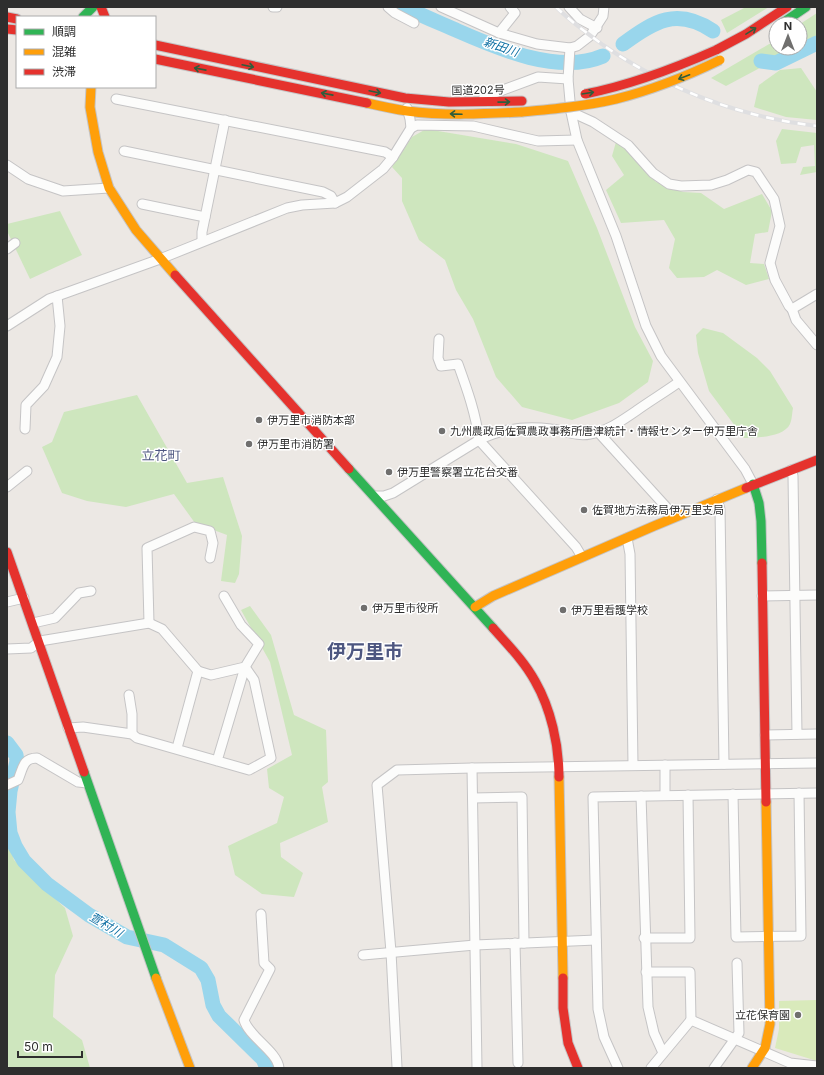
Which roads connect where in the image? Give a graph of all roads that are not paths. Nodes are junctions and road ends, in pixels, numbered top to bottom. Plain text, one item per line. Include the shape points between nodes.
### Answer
1 (93, 7) edge
2 (277, 7) edge
3 (388, 7) edge
4 (441, 7) edge
5 (510, 7) edge
6 (569, 7) edge
7 (604, 7) edge
8 (787, 7) edge
9 (806, 7) edge
10 (273, 8) edge
11 (85, 16) edge
12 (793, 16) edge
13 (414, 22) dead end
14 (597, 28) junction
15 (499, 33) junction
16 (156, 46) edge
17 (570, 48) junction
18 (156, 59) edge
19 (722, 59) dead end
20 (568, 75) junction
21 (91, 88) edge
22 (563, 97) dead end
23 (405, 98) junction
24 (116, 99) dead end
25 (525, 101) dead end
26 (483, 102) junction
27 (407, 111) junction
28 (571, 112) junction
29 (476, 114) junction
30 (225, 120) junction
31 (473, 126) junction
32 (411, 128) junction
33 (577, 140) junction
34 (124, 151) dead end
35 (393, 158) junction
36 (7, 165) edge
37 (215, 170) junction
38 (109, 188) junction
39 (335, 203) junction
40 (142, 204) dead end
41 (205, 217) junction
42 (202, 241) junction
43 (15, 243) dead end
44 (7, 249) edge
45 (160, 259) junction
46 (817, 294) edge
47 (57, 296) junction
48 (792, 309) junction
49 (7, 326) edge
50 (439, 339) dead end
51 (817, 345) edge
52 (680, 382) junction
53 (25, 429) dead end
54 (599, 433) junction
55 (479, 440) junction
56 (817, 460) edge
57 (791, 470) junction
58 (27, 471) dead end
59 (753, 484) junction
60 (7, 487) edge
61 (376, 496) junction
62 (717, 499) junction
63 (672, 518) junction
64 (627, 538) junction
65 (7, 552) edge
66 (582, 557) junction
67 (210, 558) dead end
68 (91, 590) dead end
69 (224, 596) dead end
70 (762, 596) junction
71 (795, 596) junction
72 (817, 596) edge
73 (24, 598) junction
74 (7, 602) edge
75 (475, 607) junction
76 (149, 623) junction
77 (33, 624) junction
78 (40, 641) junction
79 (7, 649) edge
80 (245, 667) junction
81 (198, 671) junction
82 (129, 695) dead end
83 (68, 728) junction
84 (132, 734) junction
85 (797, 734) junction
86 (817, 734) edge
87 (765, 735) junction
88 (177, 748) junction
89 (218, 761) junction
90 (817, 763) edge
91 (724, 764) junction
92 (765, 764) junction
93 (665, 765) junction
94 (559, 766) junction
95 (633, 766) junction
96 (472, 768) junction
97 (87, 783) junction
98 (7, 786) edge
99 (798, 793) junction
100 (817, 793) edge
101 (733, 794) junction
102 (766, 794) junction
103 (688, 795) junction
104 (641, 796) junction
105 (665, 796) junction
106 (473, 798) junction
107 (261, 914) dead end
108 (769, 936) junction
109 (644, 938) junction
110 (596, 940) junction
111 (562, 941) junction
112 (520, 943) junction
113 (475, 945) junction
114 (391, 952) junction
115 (363, 955) dead end
116 (738, 963) dead end
117 (646, 972) junction
118 (691, 1020) junction
119 (736, 1039) junction
120 (764, 1052) junction
121 (663, 1053) junction
122 (518, 1063) dead end
123 (817, 1066) edge
124 (397, 1067) edge
125 (190, 1068) edge
126 (278, 1068) edge
127 (477, 1068) edge
128 (578, 1068) edge
129 (618, 1068) edge
130 (651, 1068) edge
131 (714, 1068) edge
132 (752, 1068) edge

1 - 11 main road
2 - 10 street
3 - 13 street via 394,13
4 - 15 street
5 - 15 street via 515,13
6 - 14 street via 580,19
7 - 14 street
22 -> 8 main road, bridge via 599,91 677,68 746,34
9 - 12 main road
14 - 17 street via 577,46
15 - 17 street via 537,44
16 -> 23 main road, 国道202号
17 - 20 street
27 -> 18 main road
19 -> 29 main road, bridge via 661,86 616,99 562,108
20 - 26 street via 538,78 484,96
20 - 28 street
21 - 38 main road via 90,107 98,152
23 - 26 main road, 国道202号 via 441,102
23 - 27 street
24 - 30 street
26 -> 25 main road, 国道202号
29 -> 27 main road
27 - 32 street
28 - 33 street
28 - 48 street via 593,122 628,145 638,158 669,184 711,184 748,170 756,172 774,199 780,226 770,263 775,280
29 - 31 street
30 - 35 street via 385,152
30 - 37 street
31 - 32 street via 416,125
31 - 33 street via 538,141
32 - 35 street
33 - 52 street via 616,236 646,326 661,356
34 - 37 street
35 - 39 street via 377,174
36 - 38 street via 28,180 63,191
37 - 39 street via 323,192 331,196
37 - 41 street
38 - 45 main road via 136,230
39 - 42 street via 287,208
40 - 41 street
41 - 42 street
42 - 45 street
43 - 44 street
45 - 47 street
45 - 61 main road
46 - 48 street
47 - 49 street
47 - 53 street via 60,326 57,357 44,386 26,405
48 - 51 street via 796,320
50 - 55 street via 438,358 441,366 458,364 470,398
52 - 54 street
52 - 59 street via 745,469
54 - 55 street via 588,435 551,429 516,428 502,430
54 - 63 street via 668,508
55 - 61 street via 393,493
55 - 66 street via 576,547
56 - 57 main road
57 - 59 main road
57 - 71 street
58 - 60 street
59 - 62 main road
59 - 70 main road via 761,521
61 - 75 main road
62 - 63 main road
62 - 91 street via 720,509
63 - 64 main road
64 - 66 main road
64 - 95 street via 630,554
65 - 73 main road
66 - 75 main road via 493,596
67 - 76 street via 213,543 210,530 194,527 147,548
68 - 77 street via 79,593 55,618
69 - 80 street via 241,625 259,644
70 - 71 street
70 - 87 main road
71 - 72 street
71 - 85 street
73 - 74 street
73 - 77 main road
75 - 94 main road via 524,662 543,697 553,729
76 - 78 street
76 - 81 street via 162,629
77 - 78 main road
78 - 79 street via 31,648
78 - 83 main road
80 - 81 street via 211,675
80 - 89 street
80 - 89 street via 254,680 271,758 249,770
81 - 88 street
82 - 84 street
83 - 84 street via 83,727
83 - 97 main road
84 - 88 street via 137,738
85 - 86 street
85 - 87 street
87 - 92 main road
88 - 89 street
90 - 92 street
91 - 92 street
91 - 93 street
92 - 102 main road
93 - 95 street
93 - 105 street
94 - 95 street
94 - 96 street
94 - 111 main road
96 - 106 street
96 - 114 street via 397,770 377,784
97 - 98 street via 78,782 37,758 30,758 25,762 18,780
97 - 125 main road
99 - 100 street
99 - 102 street
99 - 108 street via 801,936
101 - 102 street
101 - 103 street
101 - 108 street via 736,937
102 - 108 main road
103 - 105 street
103 - 109 street via 690,938
104 - 105 street
104 - 109 street
104 - 110 street via 594,797
106 - 112 street via 522,797
106 - 113 street
107 - 126 street via 264,963 270,969 244,1020 246,1027 268,1049
108 - 120 main road via 770,1024
109 - 117 street
110 - 111 street
110 - 129 street via 598,1009 604,1037
111 - 112 street
111 - 128 main road via 563,1008 568,1043
112 - 113 street
112 - 122 street
113 - 114 street
113 - 127 street
114 - 115 street
114 - 124 street
116 - 119 street via 739,1033
117 - 118 street via 690,972
117 - 121 street via 648,1007 654,1033
118 - 119 street
118 - 121 street
119 - 120 street
119 - 131 street
120 - 123 street via 790,1063
120 - 132 main road
121 - 130 street

